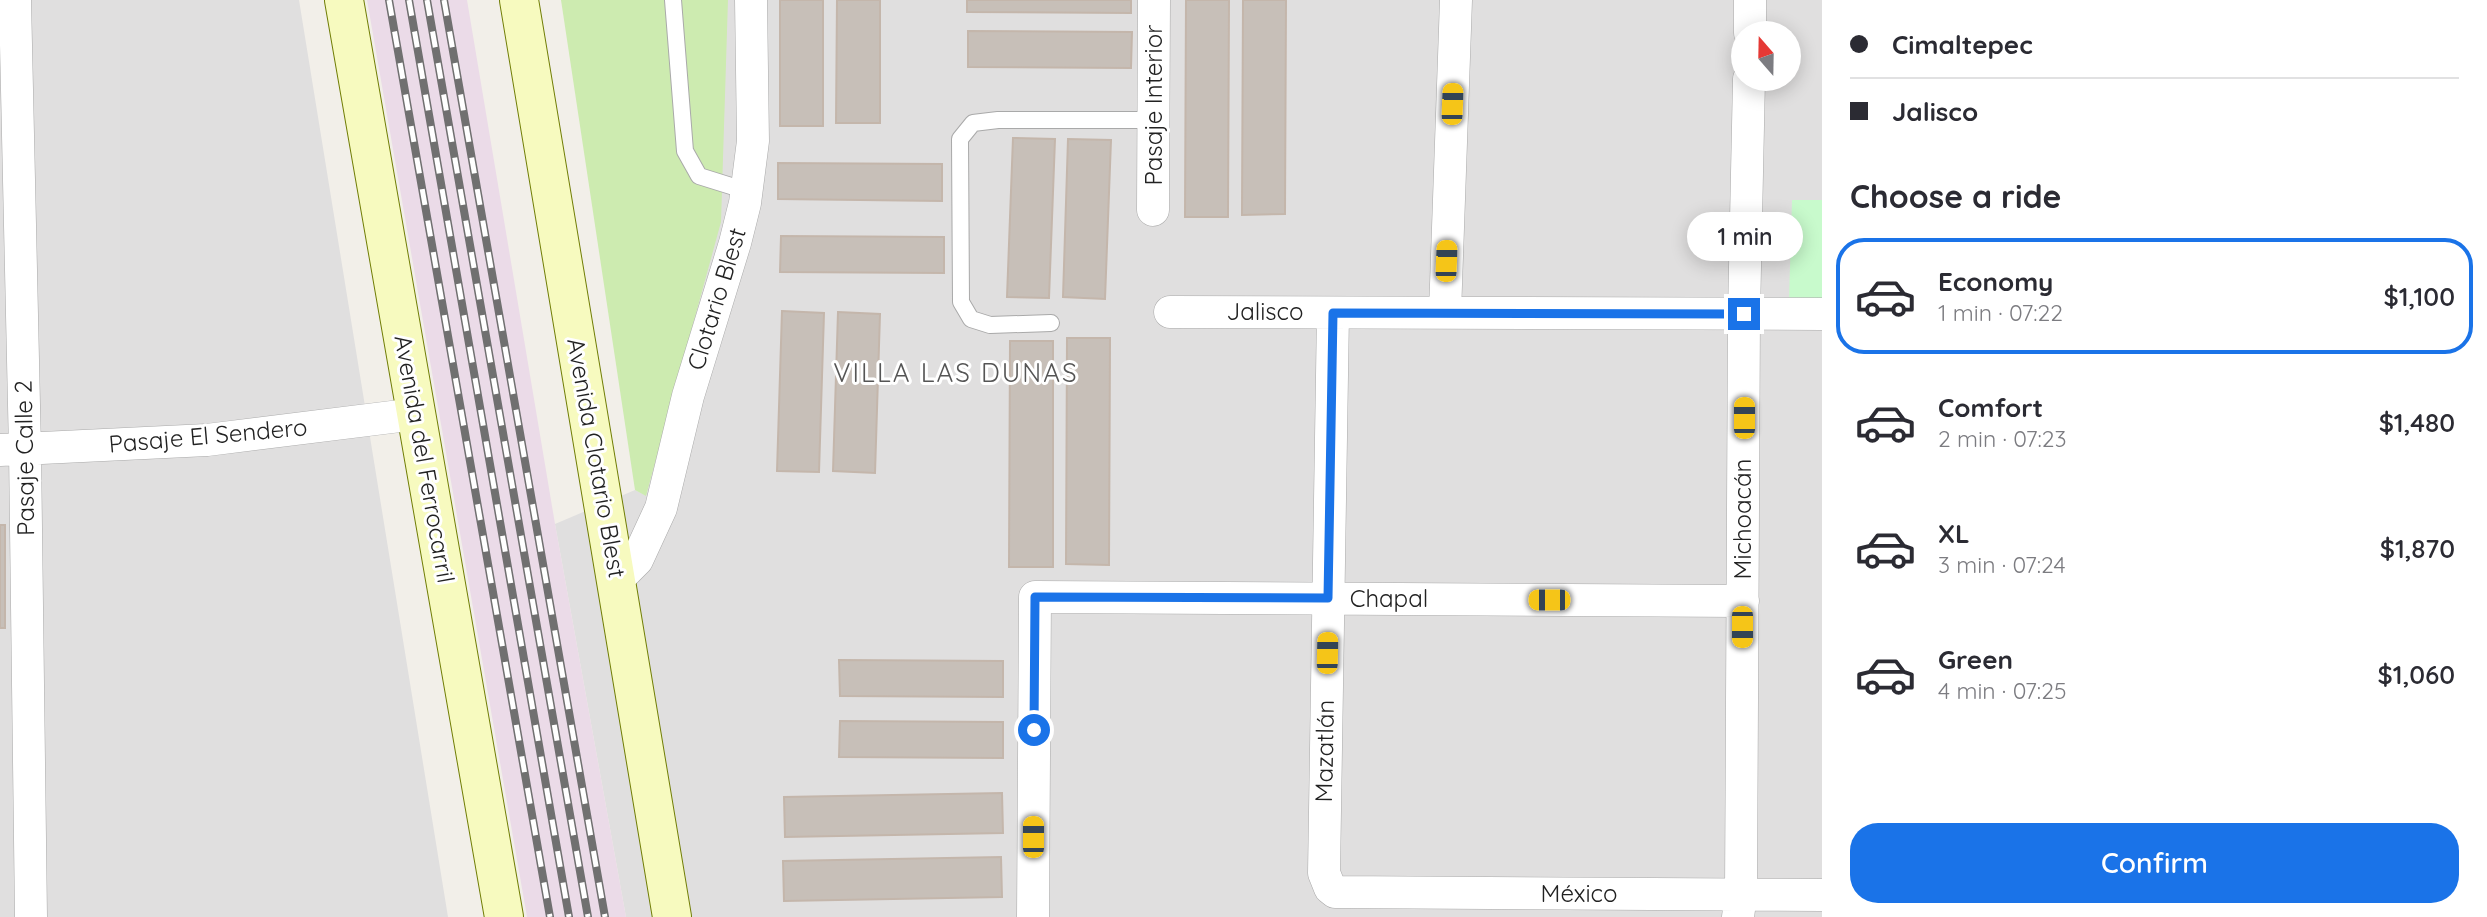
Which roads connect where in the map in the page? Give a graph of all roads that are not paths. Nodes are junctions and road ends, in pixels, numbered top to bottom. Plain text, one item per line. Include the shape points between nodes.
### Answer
1 (15, 0) edge
2 (344, 0) edge
3 (519, 0) edge
4 (673, 0) edge
5 (751, 0) edge
6 (1154, 0) edge
7 (1456, 0) edge
8 (1750, 0) edge
9 (1750, 21) edge
10 (1749, 91) edge
11 (1155, 120) junction
12 (747, 191) junction
13 (1153, 210) dead end
14 (1170, 312) dead end
15 (1333, 313) junction
16 (1445, 313) junction
17 (1744, 314) junction
18 (1822, 314) edge
19 (1051, 323) dead end
20 (416, 414) junction
21 (12, 450) edge
22 (617, 581) junction
23 (1328, 598) junction
24 (1743, 601) junction
25 (1335, 892) joint
26 (1822, 895) edge
27 (1444, 905) edge
28 (1739, 906) edge
29 (31, 917) edge
30 (505, 917) edge
31 (672, 917) edge
32 (1033, 917) edge

1 - 21 street, Pasaje Calle 2
2 - 20 street, Avenida del Ferrocarril
3 - 22 street, Avenida Clotario Blest
4 - 12 lane via 685,151 699,176
5 - 12 street, Clotario Blest via 753,141
6 - 11 street, Pasaje Interior
7 - 16 street
8 - 9 street
10 - 17 street, Michoacán
11 - 13 street, Pasaje Interior
11 - 19 lane via 998,120 973,124 960,139 961,302 971,319 990,325
12 - 22 street, Clotario Blest via 661,508 637,560
14 - 15 street, Jalisco
15 - 16 street, Jalisco
15 - 23 street, Mazatlán
16 - 17 street, Jalisco
17 - 18 street, Jalisco
17 - 24 street, Michoacán
20 - 21 street, Pasaje El Sendero via 206,440
20 - 30 street, Avenida del Ferrocarril
21 - 29 street, Pasaje Calle 2
22 - 31 street, Avenida Clotario Blest
23 - 24 street, Chapal
23 - 25 street, Mazatlán via 1324,873
23 - 32 street, Chapal via 1035,597
24 - 28 street, Michoacán
25 - 27 street, México
26 - 28 street, México
27 - 28 street, México

